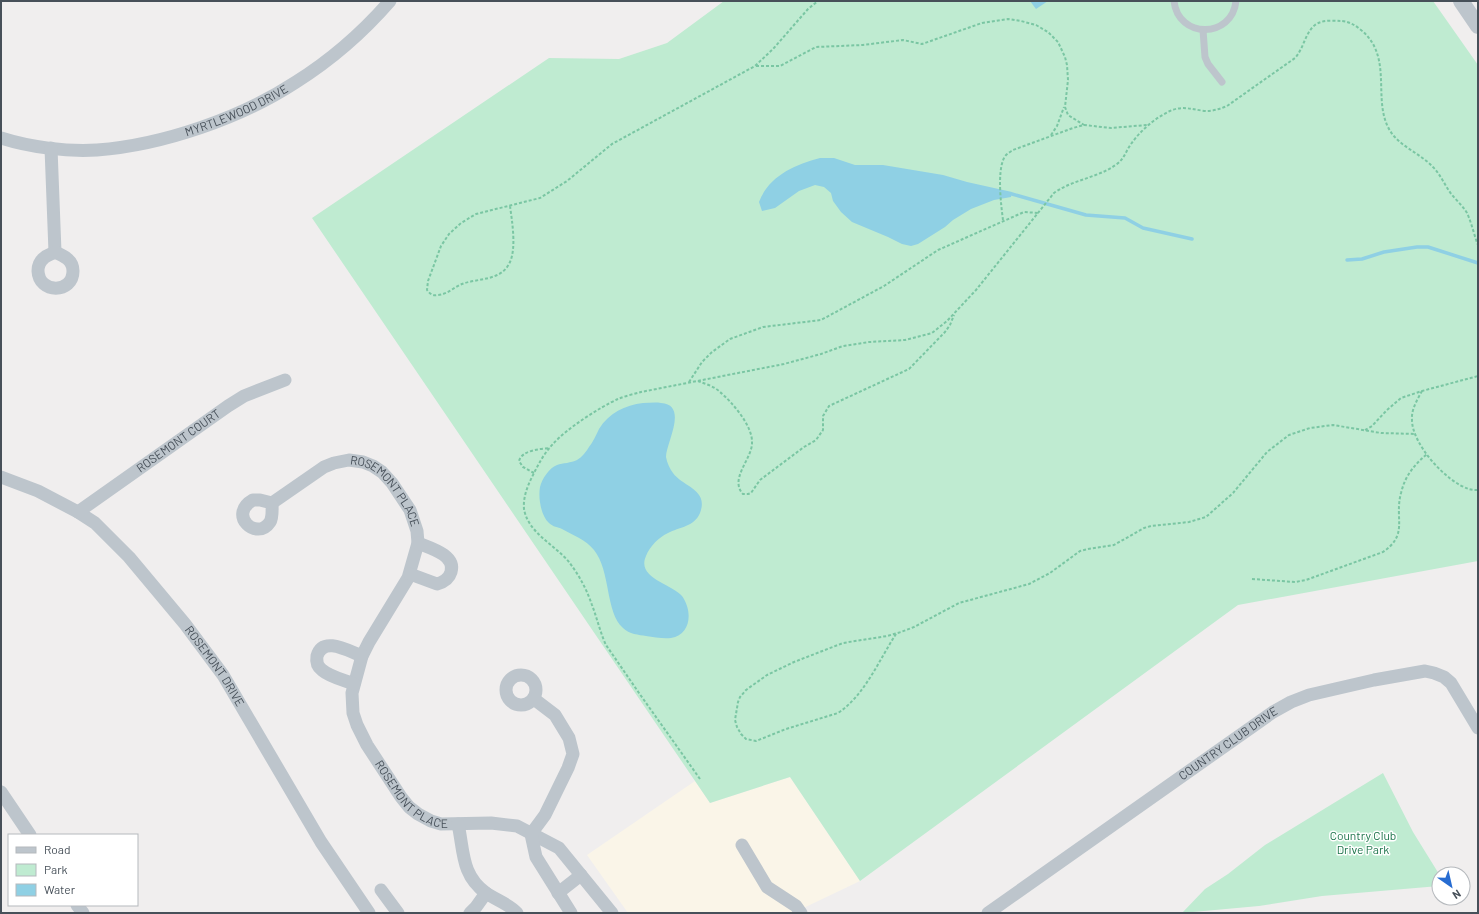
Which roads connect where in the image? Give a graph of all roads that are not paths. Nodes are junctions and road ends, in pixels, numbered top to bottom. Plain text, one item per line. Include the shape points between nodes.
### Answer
1 (390, 1) edge
2 (1174, 1) edge
3 (1236, 1) edge
4 (1461, 1) edge
5 (1478, 26) edge
6 (1203, 30) junction
7 (1222, 82) dead end
8 (1, 138) edge
9 (51, 148) junction
10 (55, 252) dead end
11 (285, 380) dead end
12 (1, 477) edge
13 (272, 503) dead end
14 (78, 512) junction
15 (418, 543) junction
16 (410, 574) junction
17 (362, 656) junction
18 (354, 684) junction
19 (534, 699) dead end
20 (1478, 728) edge
21 (1, 792) edge
22 (458, 824) junction
23 (29, 834) edge
24 (531, 834) junction
25 (742, 845) dead end
26 (582, 875) junction
27 (381, 890) dead end
28 (486, 893) junction
29 (558, 893) junction
30 (370, 913) edge
31 (398, 913) edge
32 (470, 913) edge
33 (517, 913) edge
34 (571, 913) edge
35 (612, 913) edge
36 (801, 913) edge
37 (988, 913) edge

1 - 9 street, MYRTLEWOOD DRIVE via 365,28 324,63 279,92 226,118 133,146 96,150
2 - 6 lane via 1184,22 1193,28
3 - 6 lane via 1226,22 1218,27
4 - 5 street
6 - 7 lane via 1205,57
8 - 9 street, MYRTLEWOOD DRIVE
9 - 10 street
11 - 14 street, ROSEMONT COURT via 244,396 228,406
12 - 14 street, ROSEMONT DRIVE via 38,491
13 - 15 street, ROSEMONT PLACE via 324,467 349,460 363,462 382,472 392,483 410,510
14 - 30 street, ROSEMONT DRIVE via 95,523 129,557 185,624 223,676 321,842
15 - 16 street, ROSEMONT PLACE
15 - 16 street, ROSEMONT PLACE via 448,558 451,562 451,574 448,579 437,584
16 - 17 street, ROSEMONT PLACE
17 - 18 street, ROSEMONT PLACE
17 - 18 street via 333,645 320,650 317,657 319,667 324,672
18 - 22 street, ROSEMONT PLACE via 352,704 357,725 401,797 418,814 432,821
19 - 24 street via 555,715 569,738 573,754 545,815
20 - 37 street, COUNTRY CLUB DRIVE via 1451,683 1444,677 1425,671 1309,695 1273,712
21 - 23 street
22 - 24 street, ROSEMONT PLACE via 491,823 517,826
22 - 28 street via 465,866 473,880
24 - 26 street, ROSEMONT PLACE via 559,848
24 - 29 street via 536,857
25 - 36 street via 767,887 796,906
26 - 29 street
26 - 35 street, ROSEMONT PLACE
27 - 31 street
28 - 32 street
28 - 33 street
29 - 34 street

